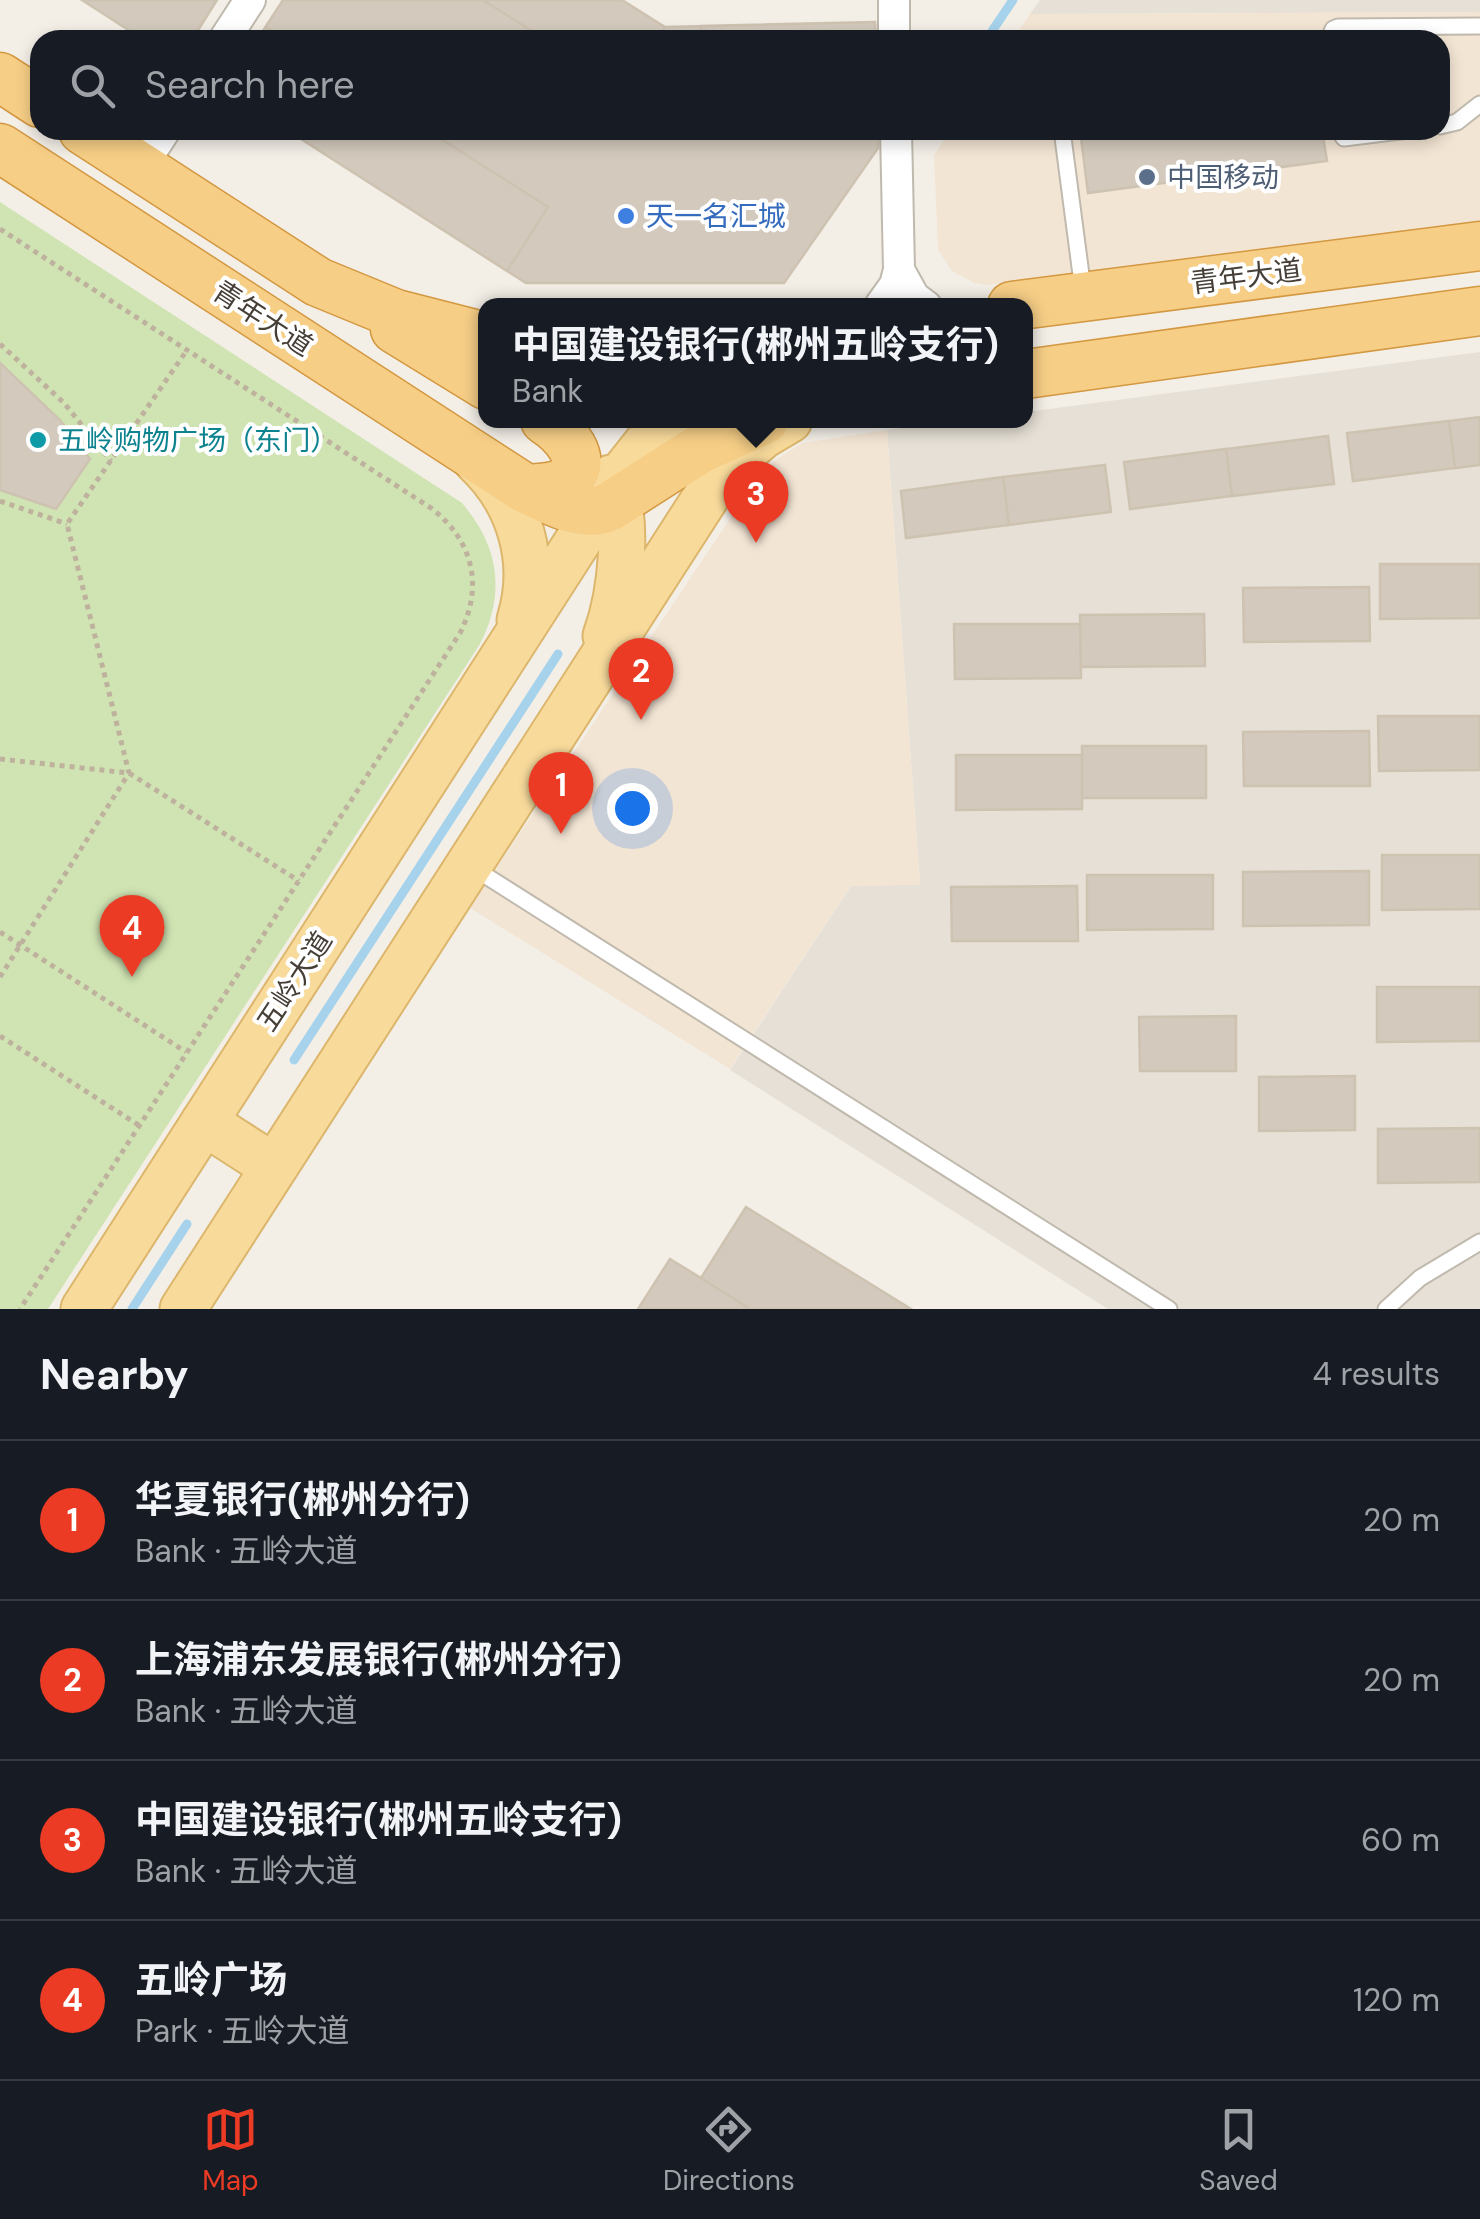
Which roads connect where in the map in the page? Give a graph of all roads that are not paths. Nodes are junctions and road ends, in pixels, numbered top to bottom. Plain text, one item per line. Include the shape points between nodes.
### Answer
1 (250, 0) edge
2 (894, 0) edge
3 (1480, 26) edge
4 (230, 30) edge
5 (894, 30) edge
6 (1332, 30) edge
7 (0, 77) edge
8 (30, 96) edge
9 (1480, 104) edge
10 (1450, 124) edge
11 (120, 140) edge
12 (896, 140) edge
13 (1063, 140) edge
14 (0, 148) edge
15 (153, 149) edge
16 (1480, 246) edge
17 (899, 270) junction
18 (318, 282) junction
19 (1084, 296) junction
20 (886, 298) edge
21 (915, 298) edge
22 (1033, 303) edge
23 (1480, 312) edge
24 (478, 335) edge
25 (1033, 373) edge
26 (478, 379) edge
27 (555, 428) edge
28 (557, 428) edge
29 (663, 428) edge
30 (747, 428) edge
31 (776, 428) edge
32 (449, 439) junction
33 (526, 489) junction
34 (611, 499) junction
35 (504, 654) junction
36 (580, 692) junction
37 (469, 865) junction
38 (204, 1122) junction
39 (274, 1167) junction
40 (1480, 1242) edge
41 (84, 1309) edge
42 (183, 1309) edge
43 (1169, 1309) edge
44 (1386, 1309) edge

1 - 4 street
2 - 5 street
3 - 6 lane
7 - 8 highway
9 - 10 lane
11 - 15 highway
12 - 17 street
13 - 19 lane
14 - 32 highway, 青年大道
15 - 18 highway
16 - 19 highway, 青年大道
17 - 20 street
17 - 21 street
18 - 24 highway via 396,314
18 - 26 highway
19 - 22 highway, 青年大道
23 - 25 highway
27 - 33 highway via 574,448 575,467 567,480
28 - 34 main road via 603,462
29 - 34 main road, 五岭大道
30 - 34 highway
31 - 36 main road via 724,469
32 - 33 highway, 青年大道
32 - 35 main road, 五岭大道 via 503,490 523,537 523,609
33 - 34 highway, 青年大道 via 566,506
34 - 35 main road, 五岭大道
34 - 36 main road via 620,555 616,595 600,654
35 - 38 main road, 五岭大道
36 - 37 main road
37 - 39 main road
37 - 43 lane
38 - 39 main road
38 - 41 main road, 五岭大道
39 - 42 main road
40 - 44 lane via 1420,1278

